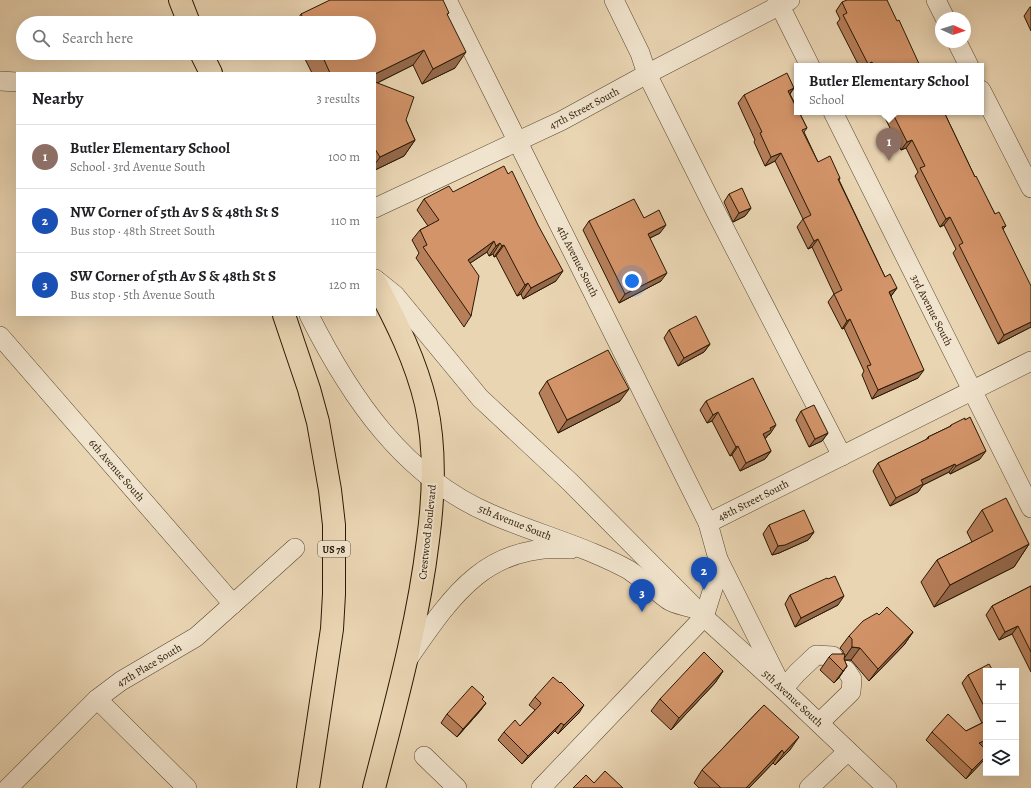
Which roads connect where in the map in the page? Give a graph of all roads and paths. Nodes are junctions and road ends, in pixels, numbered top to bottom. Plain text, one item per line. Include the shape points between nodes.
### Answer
1 (180, 0) edge
2 (447, 0) edge
3 (614, 0) edge
4 (936, 0) edge
5 (782, 2) edge
6 (942, 12) edge
7 (186, 16) edge
8 (960, 48) edge
9 (809, 63) edge
10 (968, 63) edge
11 (648, 74) junction
12 (0, 81) edge
13 (16, 82) edge
14 (984, 96) edge
15 (834, 115) edge
16 (518, 142) junction
17 (1031, 188) edge
18 (376, 208) edge
19 (376, 281) edge
20 (376, 282) edge
21 (284, 316) edge
22 (310, 316) edge
23 (0, 336) edge
24 (1031, 361) edge
25 (972, 390) junction
26 (842, 456) junction
27 (433, 480) junction
28 (1031, 508) edge
29 (708, 523) junction
30 (294, 548) dead end
31 (594, 553) junction
32 (718, 559) junction
33 (234, 604) junction
34 (700, 613) junction
35 (833, 656) edge
36 (406, 661) junction
37 (846, 670) edge
38 (783, 689) junction
39 (96, 699) junction
40 (819, 723) junction
41 (848, 751) junction
42 (424, 756) dead end
43 (8, 788) edge
44 (187, 788) edge
45 (308, 788) edge
46 (374, 788) edge
47 (457, 788) edge
48 (541, 788) edge
49 (809, 788) edge
50 (887, 788) edge

1 - 7 main road
2 - 16 street, 4th Avenue South
3 - 11 street
4 - 6 street
5 - 9 street
5 - 11 street, 47th Street South
8 - 10 street
11 - 16 street, 47th Street South
11 - 26 street
12 - 13 street
14 - 17 street
15 - 25 street, 3rd Avenue South
16 - 18 street, 47th Street South
16 - 29 street, 4th Avenue South
19 - 34 street, 5th Avenue South via 395,295 480,398 570,482
20 - 27 main road, Crestwood Boulevard via 404,339 426,404
21 - 45 main road, US 78 via 318,422 334,524 332,629
22 - 27 street, 5th Avenue South via 334,362 372,419 395,446
23 - 33 street, 6th Avenue South
24 - 25 street, 48th Street South
25 - 26 street, 48th Street South
25 - 28 street, 3rd Avenue South
26 - 29 street, 48th Street South
27 - 31 street, 5th Avenue South via 490,514
27 - 36 main road, Crestwood Boulevard via 426,558
29 - 32 street, 48th Street South
30 - 33 street, 47th Place South
31 - 34 street, 5th Avenue South via 628,570 669,601
31 - 36 street via 540,549 514,555 489,566 457,594
32 - 34 street, 48th Street South via 715,582
32 - 38 street
33 - 39 street, 47th Place South via 196,637 121,681
34 - 38 street, 5th Avenue South
34 - 48 street, 48th Street South
35 - 38 street via 816,655
36 - 46 main road, Crestwood Boulevard
37 - 40 street via 852,679 851,692
38 - 40 street, 5th Avenue South
39 - 43 street, 47th Place South
39 - 44 street
40 - 41 street, 5th Avenue South
41 - 49 street
41 - 50 street, 5th Avenue South
42 - 47 street

